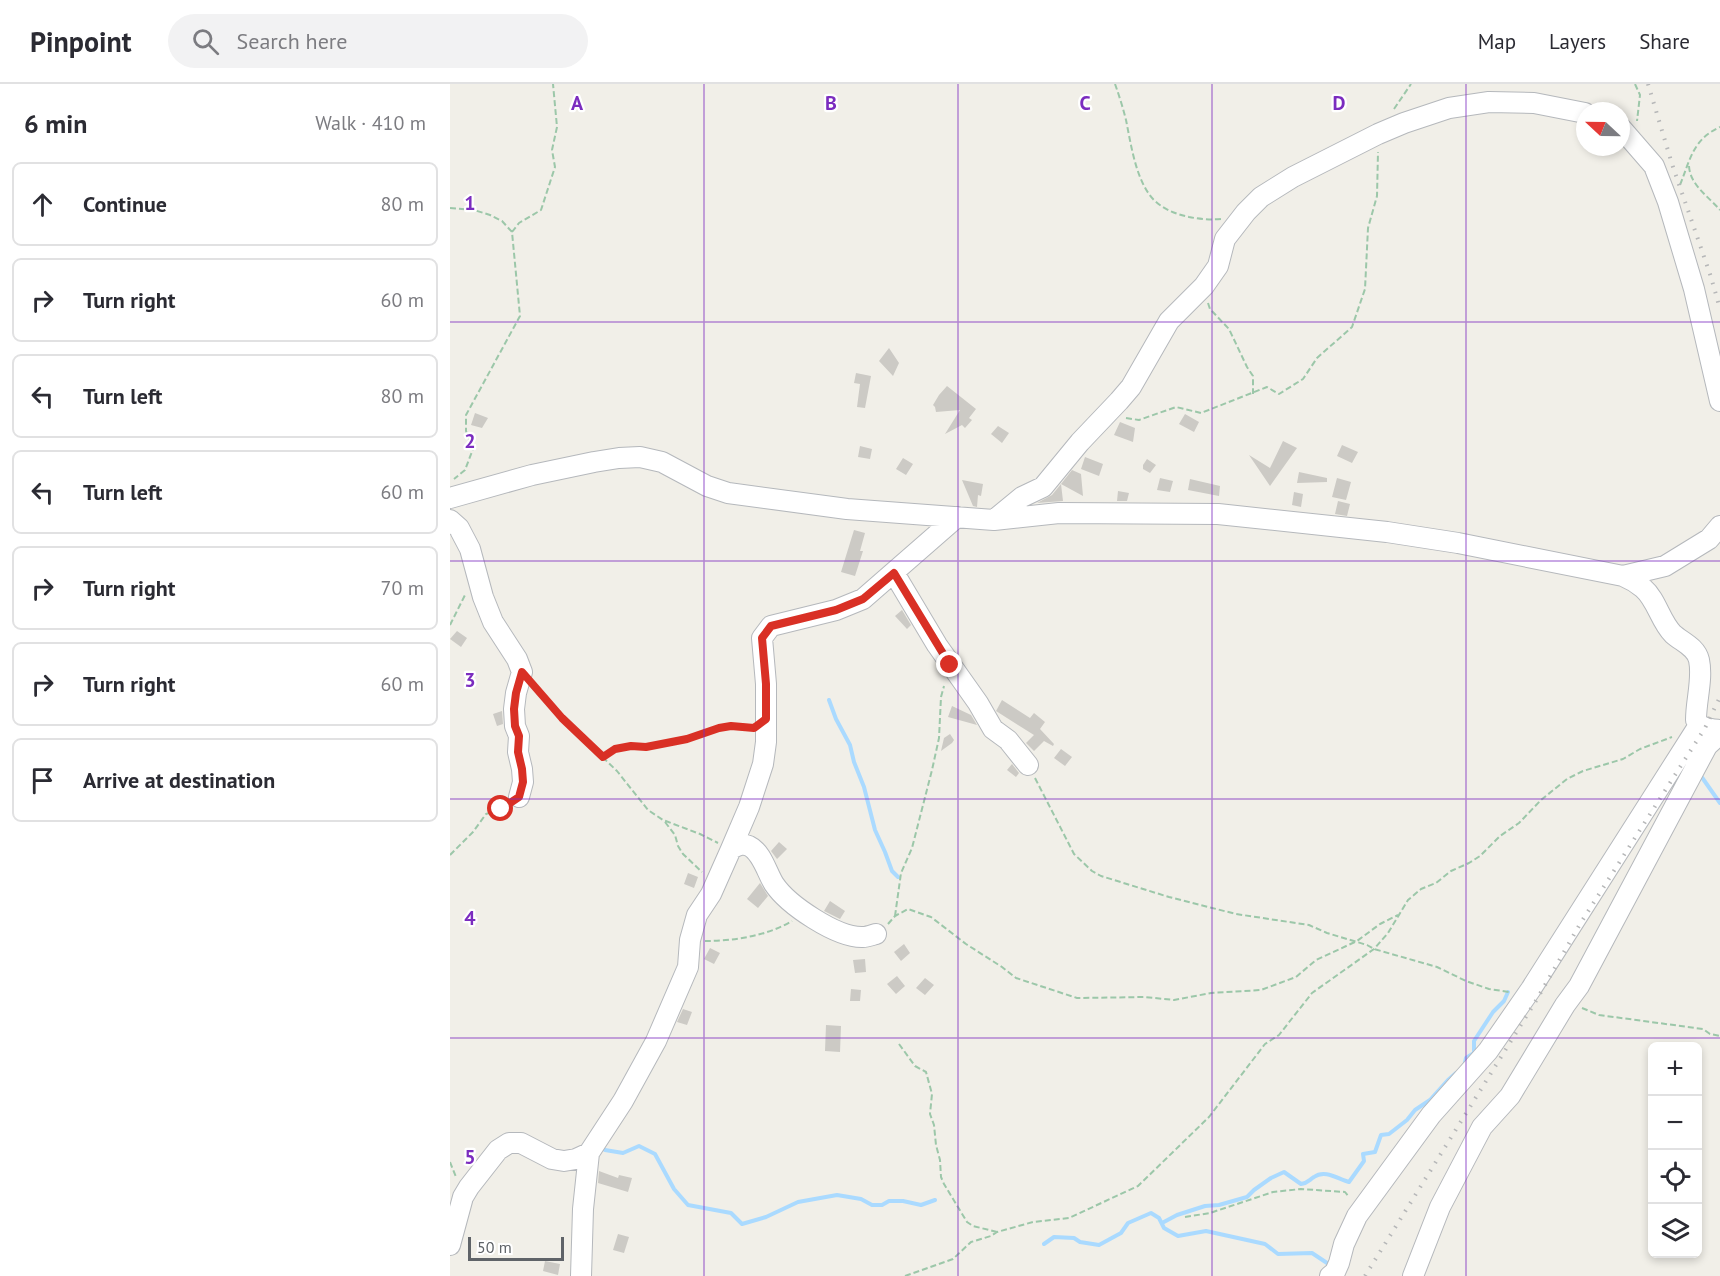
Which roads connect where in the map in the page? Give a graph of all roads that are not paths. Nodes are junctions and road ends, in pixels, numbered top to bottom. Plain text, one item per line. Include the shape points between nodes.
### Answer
1 (1576, 111) edge
2 (1630, 137) edge
3 (1720, 401) edge
4 (450, 498) edge
5 (957, 517) junction
6 (450, 520) edge
7 (994, 520) junction
8 (1720, 526) edge
9 (894, 573) junction
10 (1623, 576) junction
11 (1695, 731) junction
12 (1720, 732) edge
13 (1028, 765) road end
14 (519, 797) road end
15 (731, 849) junction
16 (876, 934) road end
17 (589, 1153) junction
18 (450, 1245) edge
19 (581, 1276) edge
20 (1330, 1276) edge
21 (1413, 1276) edge

1 - 7 street via 1534,103 1489,102 1449,108 1378,134 1261,197 1225,239 1218,266 1169,321 1131,387 1043,487 1022,497
2 - 3 street via 1654,166 1668,202 1694,289
4 - 5 street via 532,475 640,457 662,462 728,493 847,509
5 - 7 street
5 - 9 street
6 - 14 street via 470,549 483,597 522,672 514,709 523,782
7 - 10 street via 1059,513 1218,514 1387,532
8 - 10 street via 1709,539 1665,566
9 - 13 street via 993,729 1008,740
9 - 15 street via 863,599 771,626 762,638 766,684 764,764
10 - 11 street via 1644,588 1673,634 1695,651 1699,685
11 - 12 street via 1705,728
11 - 20 street via 1488,1051 1431,1115 1357,1216
12 - 21 street via 1707,746 1579,986 1510,1095 1482,1127 1440,1207
15 - 16 street via 750,846 764,863 773,884 804,913 849,935
15 - 17 street via 697,915 688,967 656,1041
17 - 18 street via 564,1161 521,1143 508,1143 498,1150 463,1197
17 - 19 street

